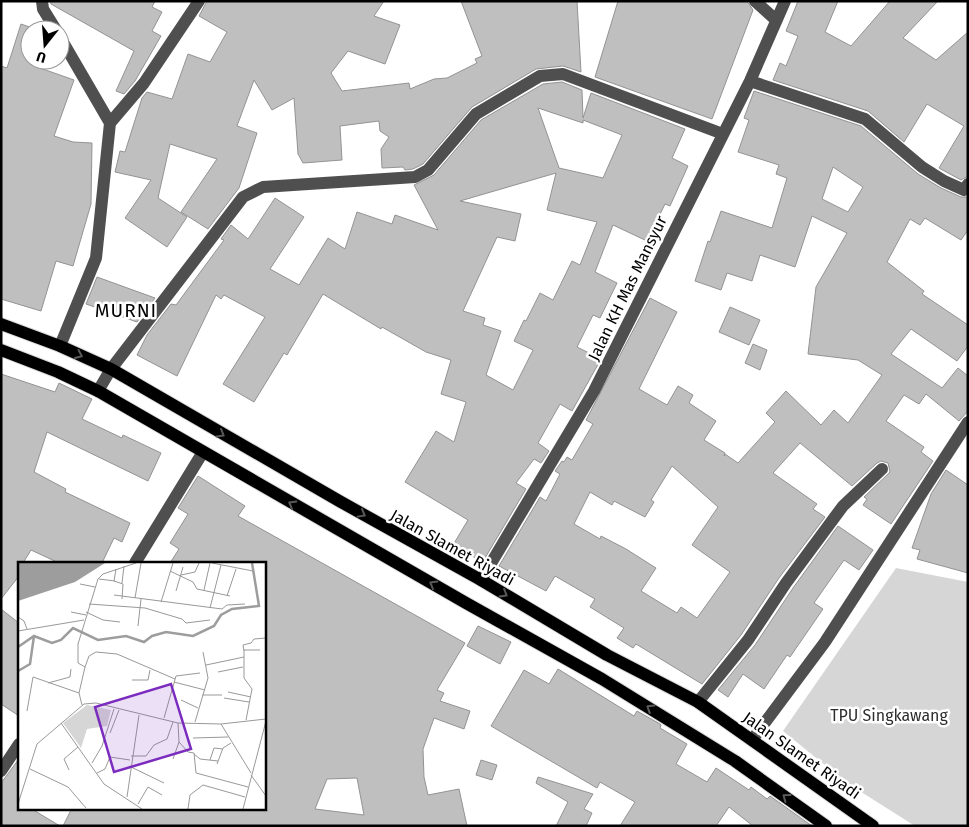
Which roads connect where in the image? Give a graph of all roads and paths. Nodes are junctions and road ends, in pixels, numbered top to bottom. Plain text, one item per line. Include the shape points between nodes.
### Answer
1 (42, 1) edge
2 (199, 1) edge
3 (755, 1) edge
4 (785, 1) edge
5 (50, 20) edge
6 (776, 20) junction
7 (70, 54) edge
8 (750, 81) junction
9 (110, 123) junction
10 (723, 134) junction
11 (968, 184) edge
12 (1, 324) edge
13 (60, 346) junction
14 (1, 350) edge
15 (111, 369) junction
16 (98, 391) junction
17 (968, 422) edge
18 (203, 452) junction
19 (882, 469) dead end
20 (136, 562) edge
21 (480, 580) junction
22 (698, 702) junction
23 (752, 740) junction
24 (18, 746) edge
25 (1, 771) edge
26 (826, 826) edge
27 (873, 826) edge

1 - 5 street
2 - 9 street via 144,83
3 - 6 street
4 - 6 street, Jalan KH Mas Mansyur
6 - 8 street, Jalan KH Mas Mansyur
7 - 9 street
8 - 10 street, Jalan KH Mas Mansyur
8 - 11 street via 866,119 922,167 964,190
9 - 13 street via 96,258
10 - 15 street via 563,74 540,76 476,114 428,170 415,177 263,186 243,197
10 - 21 street, Jalan KH Mas Mansyur via 594,391
12 - 13 main road, Jalan Slamet Riyadi
13 -> 15 main road, Jalan Slamet Riyadi
14 - 16 main road
15 - 16 street
15 -> 21 main road, Jalan Slamet Riyadi
16 - 18 main road
17 - 23 street via 826,642
18 - 20 street
26 -> 18 main road via 735,760 602,679
19 - 22 street via 843,506 786,582 748,640
21 -> 22 main road, Jalan Slamet Riyadi via 607,655
22 - 23 main road, Jalan Slamet Riyadi
23 - 27 main road, Jalan Slamet Riyadi
24 - 25 street

